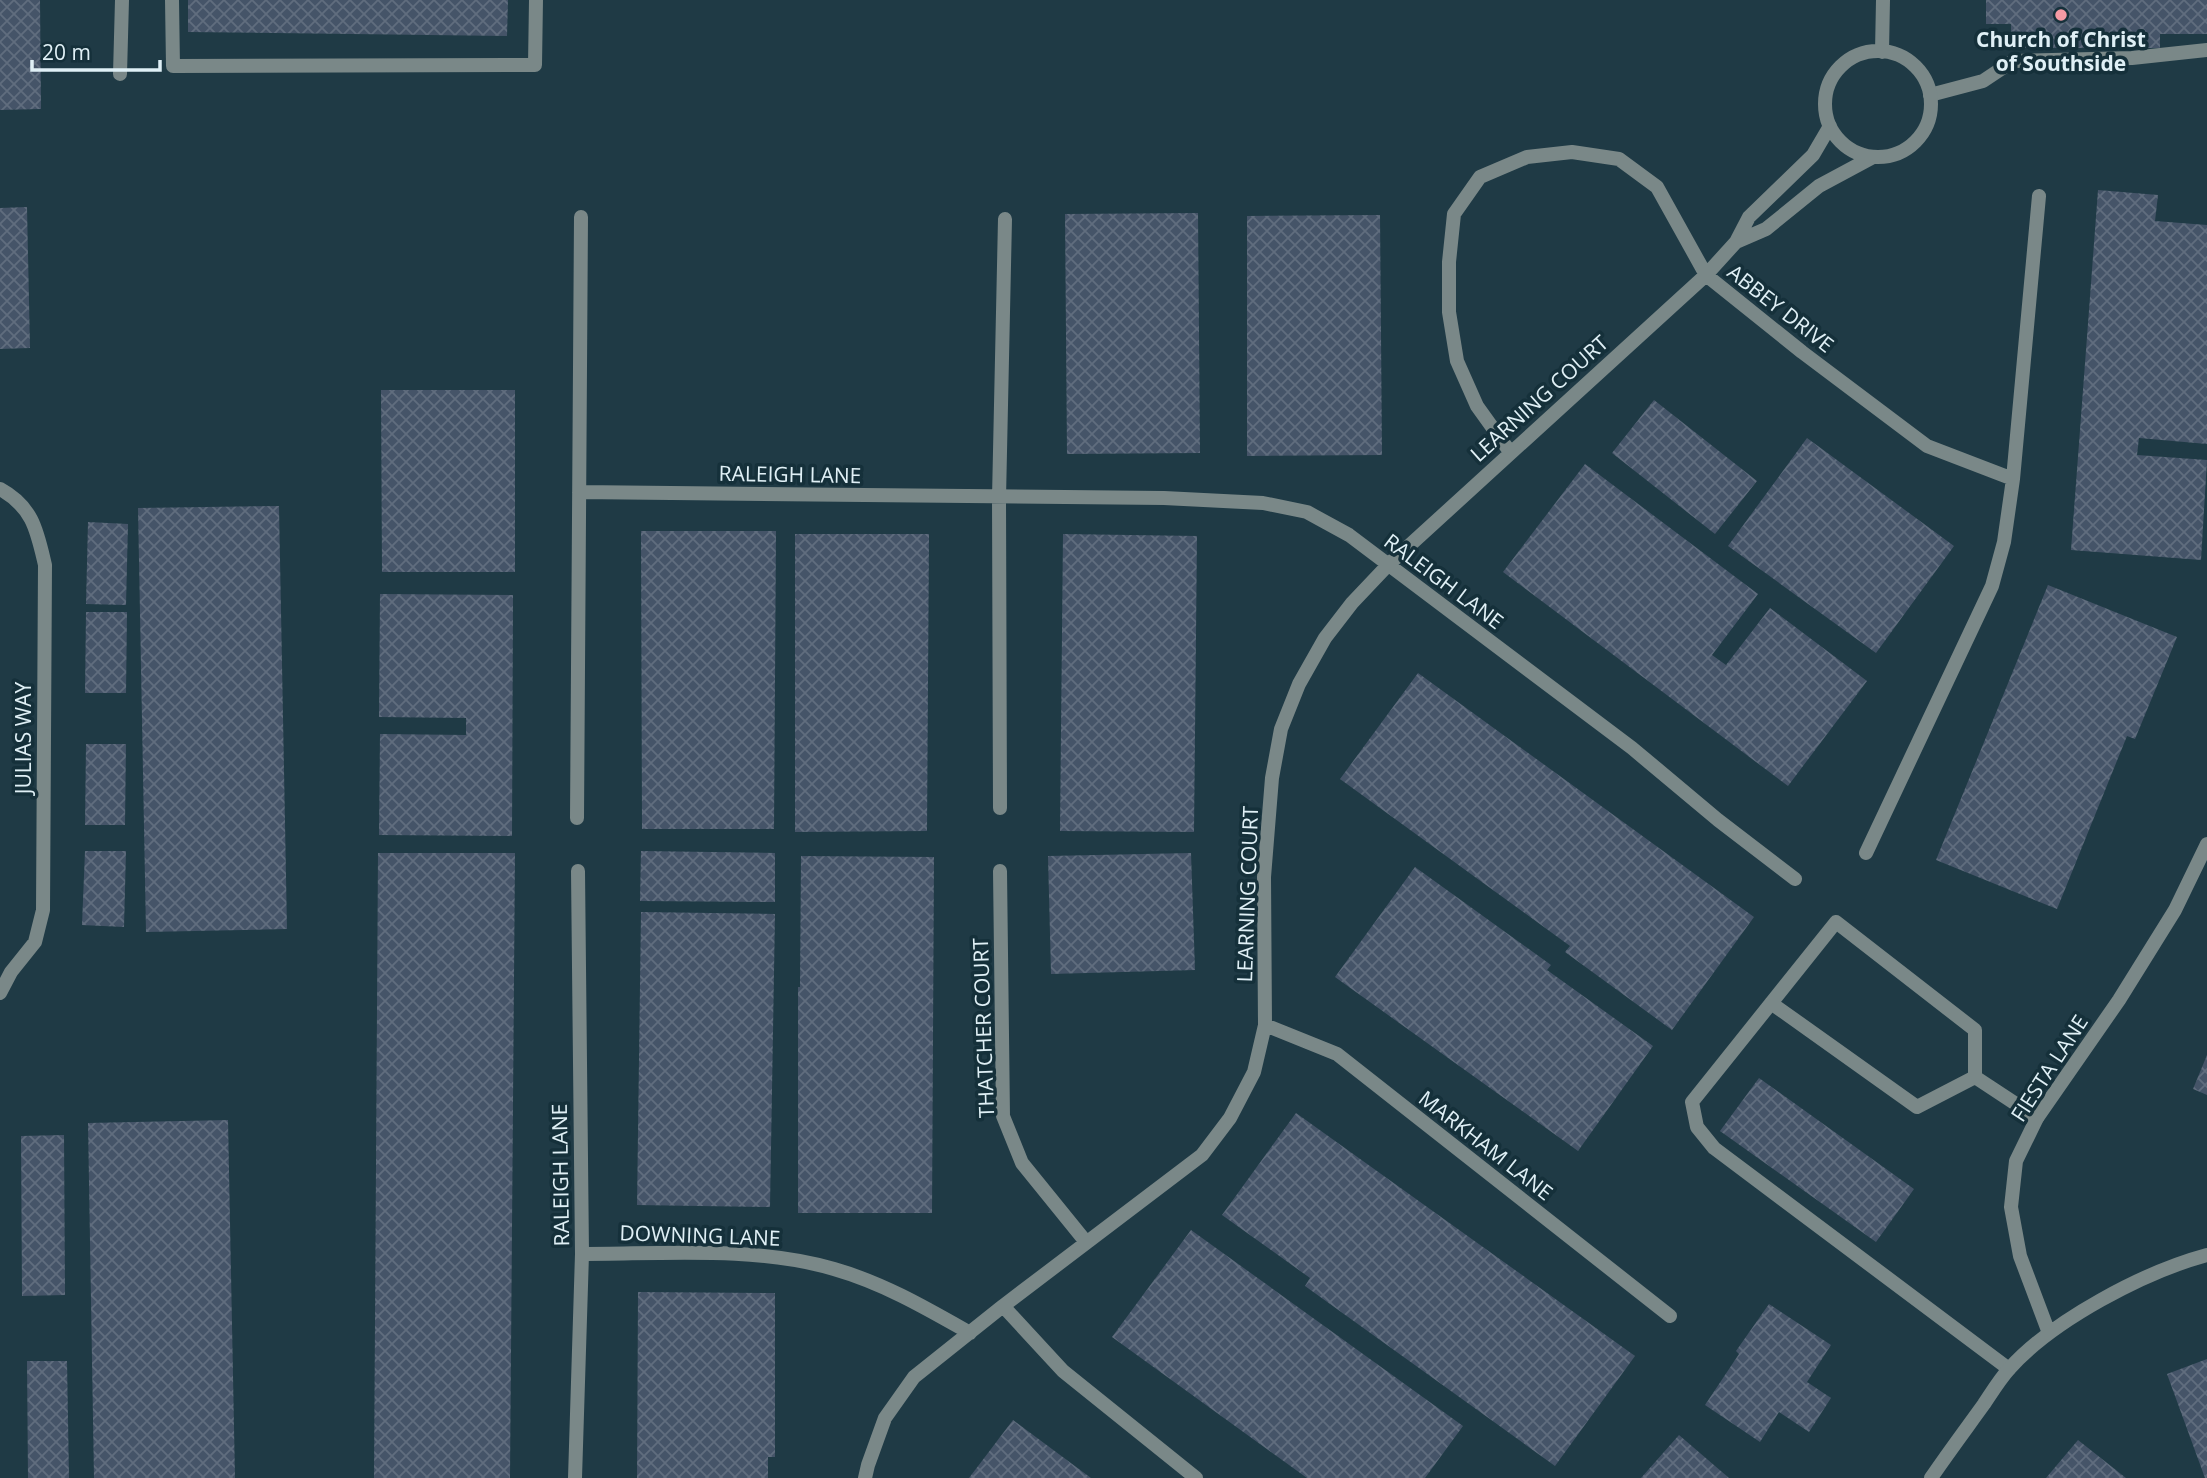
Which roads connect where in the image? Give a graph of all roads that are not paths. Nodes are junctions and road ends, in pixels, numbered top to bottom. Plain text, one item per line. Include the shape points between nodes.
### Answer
1 (122, 0) edge
2 (172, 0) edge
3 (536, 0) edge
4 (1883, 0) edge
5 (2207, 50) edge
6 (1882, 52) junction
7 (120, 74) dead end
8 (1930, 95) junction
9 (1830, 126) junction
10 (1873, 157) junction
11 (2039, 196) dead end
12 (581, 216) dead end
13 (1005, 219) dead end
14 (1736, 242) junction
15 (1706, 275) junction
16 (1510, 452) junction
17 (2013, 479) junction
18 (0, 489) edge
19 (579, 492) junction
20 (999, 498) junction
21 (1388, 565) junction
22 (1000, 808) dead end
23 (578, 818) dead end
24 (2207, 844) edge
25 (1866, 853) dead end
26 (578, 871) dead end
27 (1000, 871) dead end
28 (1795, 879) dead end
29 (0, 993) edge
30 (1771, 1003) junction
31 (1265, 1025) junction
32 (1975, 1077) junction
33 (2037, 1118) junction
34 (1086, 1242) junction
35 (582, 1254) junction
36 (2207, 1255) edge
37 (1003, 1306) junction
38 (1671, 1316) dead end
39 (970, 1333) junction
40 (2049, 1333) junction
41 (2009, 1369) junction
42 (575, 1478) edge
43 (865, 1478) edge
44 (1196, 1478) edge
45 (1931, 1478) edge

1 - 7 street
2 - 3 street via 173,66 535,65
4 - 6 street
5 - 8 street via 2132,58 2013,61 1983,81
6 - 8 street via 1913,64
6 - 9 street via 1865,53 1836,71 1825,102
8 - 10 street, LEARNING COURT via 1928,121 1914,143 1899,153
9 - 10 street via 1847,148
9 - 14 street, LEARNING COURT via 1813,155 1749,216
10 - 14 street, LEARNING COURT via 1819,186 1766,229
11 - 17 street
12 - 19 street
13 - 20 street
14 - 15 street, LEARNING COURT
15 - 16 street, LEARNING COURT
15 - 16 street, ABBEY DRIVE via 1657,187 1619,159 1572,152 1527,157 1480,177 1454,214 1449,312 1457,361 1477,406
15 - 17 street, ABBEY DRIVE via 1927,446
16 - 21 street, LEARNING COURT
17 - 25 street via 1992,586
18 - 29 street, JULIAS WAY via 13,496 35,523 45,565 45,593 43,910 35,942
19 - 20 street, RALEIGH LANE
19 - 23 street
20 - 21 street, RALEIGH LANE via 1263,503 1307,512 1349,535
20 - 22 street
21 - 28 street, RALEIGH LANE via 1632,748
21 - 31 street, LEARNING COURT via 1325,638 1299,684 1282,729 1272,778 1264,877
24 - 33 street, FIESTA LANE via 2175,910 2126,989
26 - 35 street, RALEIGH LANE
27 - 34 street, THATCHER COURT via 1003,1116 1022,1163
30 - 32 street via 1917,1107
30 - 32 street via 1836,922 1975,1030
30 - 41 street via 1692,1102 1697,1128 1714,1148
31 - 34 street, LEARNING COURT via 1254,1072 1230,1118 1202,1155
31 - 38 street, MARKHAM LANE via 1337,1054
32 - 33 street
33 - 40 street, FIESTA LANE via 2017,1161 2011,1207 2020,1256
34 - 37 street, LEARNING COURT
35 - 39 street, DOWNING LANE via 787,1258 878,1284
35 - 42 street, RALEIGH LANE
36 - 40 street via 2130,1286
37 - 39 street, LEARNING COURT
37 - 44 street via 1063,1370
39 - 43 street, LEARNING COURT via 914,1377 886,1418
40 - 41 street
41 - 45 street

